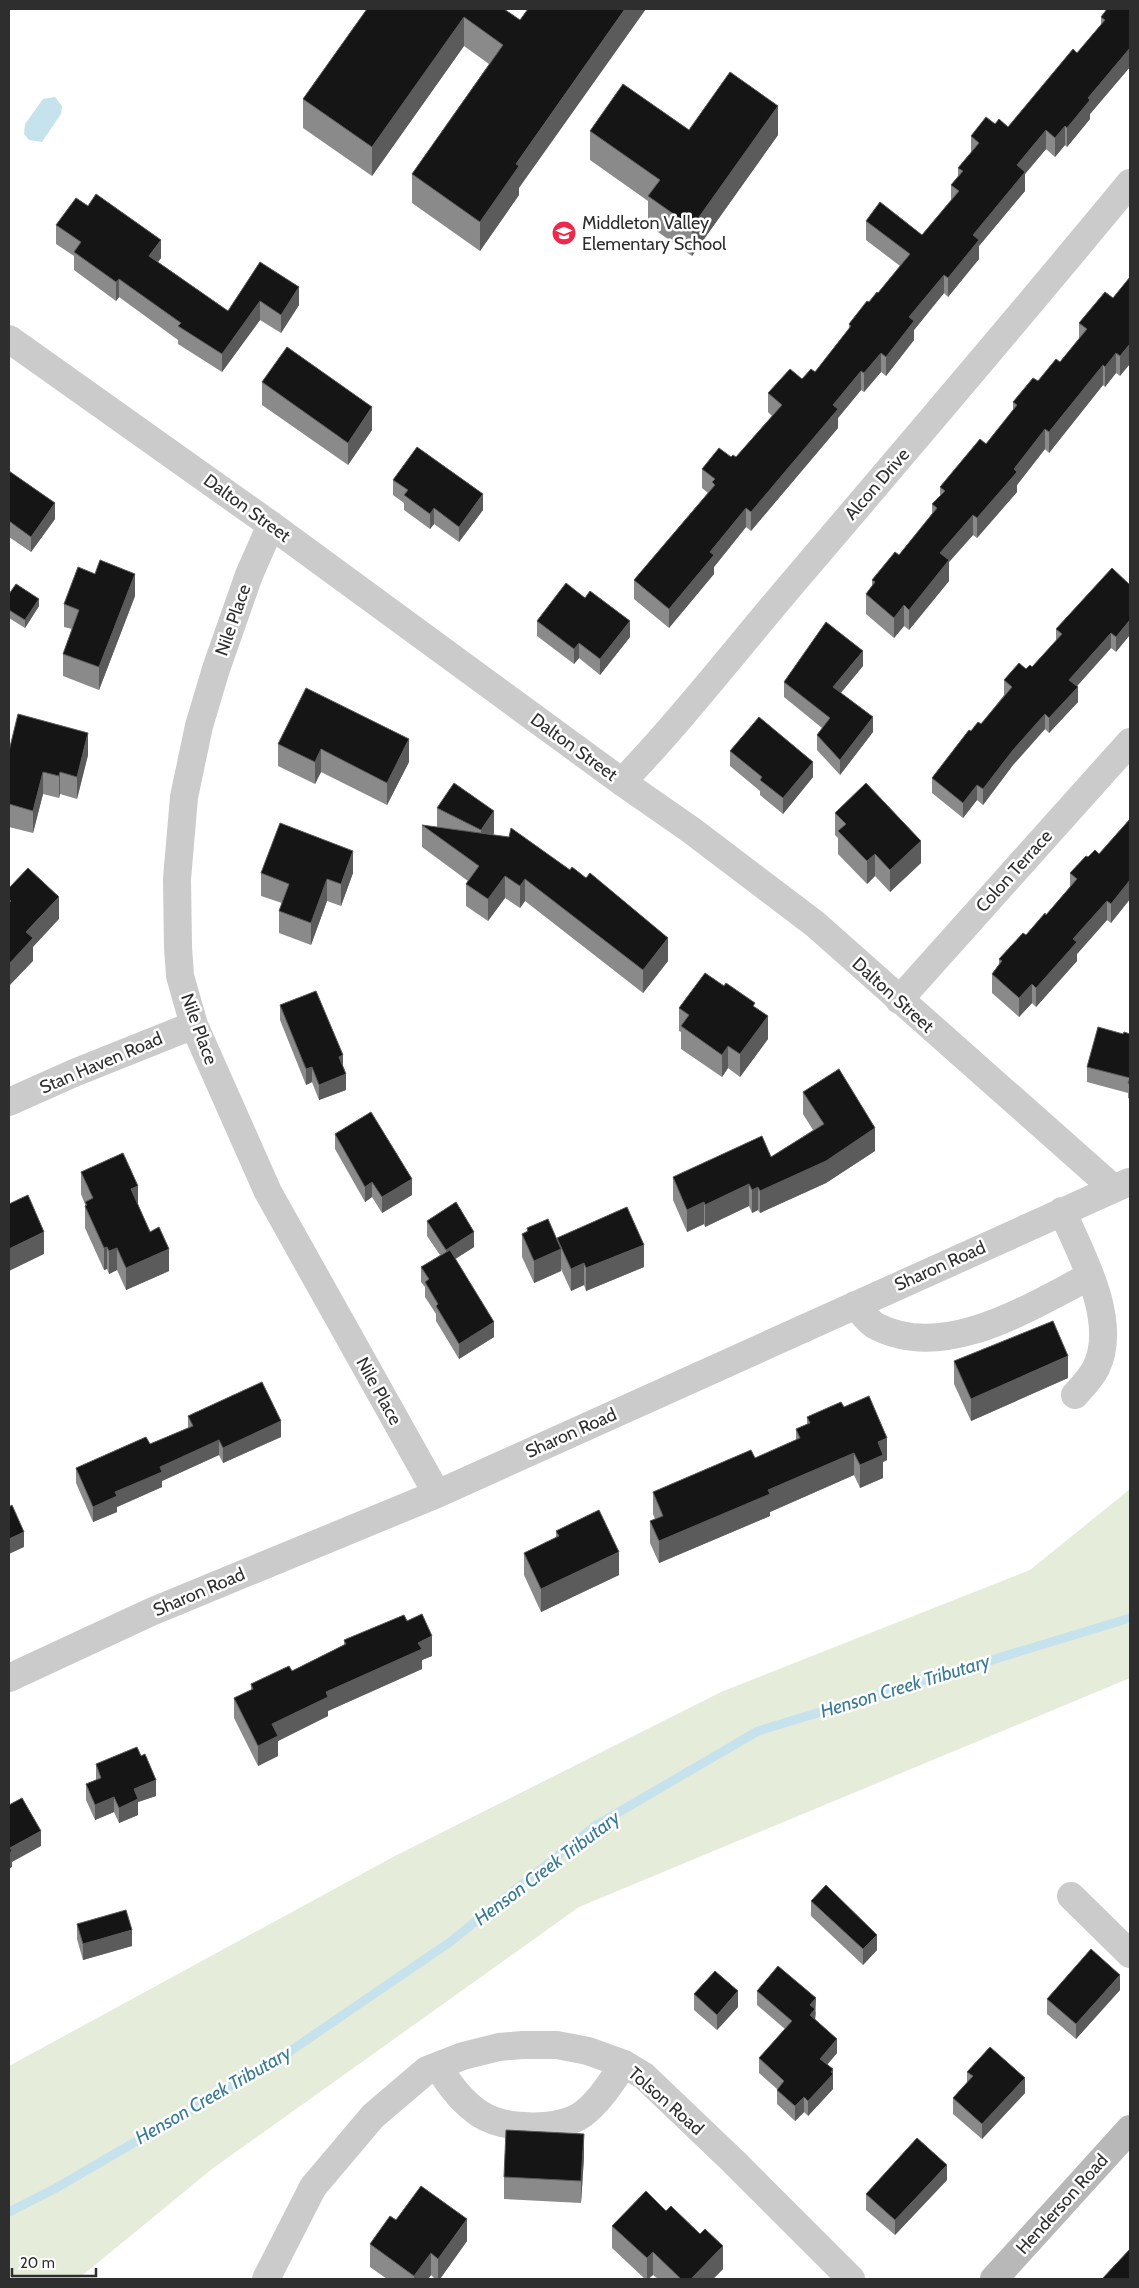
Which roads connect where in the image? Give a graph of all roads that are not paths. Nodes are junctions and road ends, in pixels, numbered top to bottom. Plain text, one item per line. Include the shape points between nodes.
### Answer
1 (1130, 183) edge
2 (9, 339) edge
3 (270, 525) junction
4 (1130, 742) edge
5 (622, 782) junction
6 (898, 1000) junction
7 (194, 1025) junction
8 (9, 1102) edge
9 (1122, 1185) edge
10 (1062, 1211) junction
11 (1090, 1276) junction
12 (855, 1305) junction
13 (1075, 1395) dead end
14 (437, 1494) junction
15 (9, 1678) edge
16 (1071, 1896) dead end
17 (1130, 1954) edge
18 (624, 2064) junction
19 (438, 2066) junction
20 (1130, 2128) edge
21 (266, 2279) edge
22 (851, 2279) edge
23 (994, 2279) edge

1 - 5 street, Alcon Drive via 660,742
2 - 3 street, Dalton Street
3 - 5 street, Dalton Street
3 - 7 street, Nile Place via 216,669 199,726 184,797 177,879 178,948 180,976
4 - 6 street, Colon Terrace
5 - 6 street, Dalton Street via 692,830 815,924
6 - 9 street, Dalton Street
7 - 8 street, Stan Haven Road
7 - 14 street, Nile Place via 268,1192
9 - 10 street, Sharon Road
10 - 11 street
10 - 12 street, Sharon Road
11 - 12 street via 975,1331 945,1336 913,1338 893,1333 874,1325
11 - 13 street via 1102,1316 1103,1348 1096,1369
12 - 14 street, Sharon Road
14 - 15 street, Sharon Road via 151,1612
16 - 17 street
18 - 19 street, Tolson Road via 588,2050 558,2045 522,2045 499,2047
18 - 19 street via 599,2100 581,2115 560,2124 532,2127 482,2115 464,2102
18 - 22 street, Tolson Road via 644,2076
19 - 21 street, Tolson Road via 427,2070 373,2116 313,2187
20 - 23 street, Henderson Road

